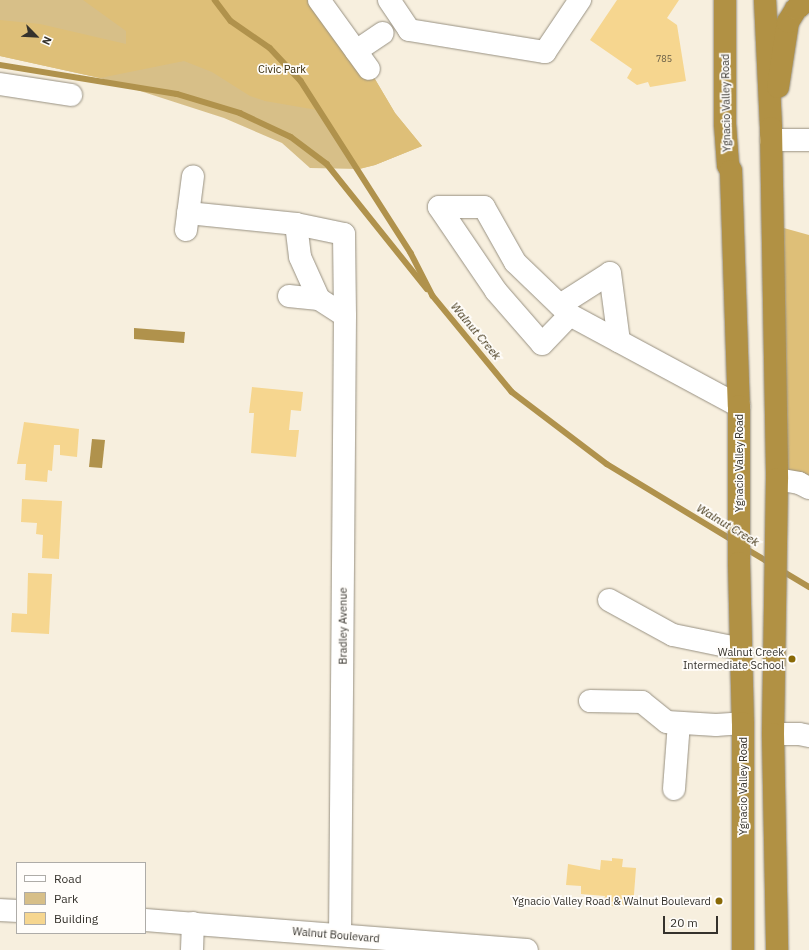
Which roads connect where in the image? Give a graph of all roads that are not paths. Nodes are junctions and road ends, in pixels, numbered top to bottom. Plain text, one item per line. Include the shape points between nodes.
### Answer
1 (319, 0) edge
2 (390, 0) edge
3 (580, 0) edge
4 (725, 0) edge
5 (765, 0) edge
6 (808, 0) edge
7 (383, 33) dead end
8 (356, 51) junction
9 (369, 69) dead end
10 (0, 84) edge
11 (71, 95) dead end
12 (771, 134) junction
13 (809, 140) edge
14 (193, 176) dead end
15 (296, 224) junction
16 (289, 296) dead end
17 (319, 299) junction
18 (565, 310) junction
19 (345, 316) junction
20 (619, 341) junction
21 (739, 406) junction
22 (777, 479) junction
23 (809, 488) edge
24 (609, 600) dead end
25 (741, 649) junction
26 (590, 702) dead end
27 (679, 723) junction
28 (744, 723) junction
29 (773, 734) junction
30 (809, 736) edge
31 (674, 789) dead end
32 (0, 910) edge
33 (16, 911) edge
34 (146, 920) edge
35 (193, 923) junction
36 (340, 935) junction
37 (477, 948) edge
38 (499, 949) edge
39 (192, 950) edge
40 (527, 950) edge
41 (743, 950) edge
42 (777, 950) edge

1 - 8 street
2 - 3 street via 409,30 545,52
4 - 21 highway, Ygnacio Valley Road via 725,124 728,165 731,171
5 - 12 highway
6 - 12 highway via 796,9 788,22
7 - 8 street
8 - 9 street
10 - 11 street
12 - 13 street
12 - 22 highway
14 - 15 street via 187,222
15 - 17 street via 300,257
15 - 19 street, Bradley Avenue via 344,234
16 - 17 street
17 - 19 street
18 - 18 street via 542,344 496,291 440,207 484,207 515,262
18 - 20 street
18 - 20 street via 610,274
19 - 36 street, Bradley Avenue
20 - 21 street
21 - 25 highway, Ygnacio Valley Road
22 - 23 street via 799,483
22 - 29 highway
24 - 25 street via 673,635
25 - 28 highway, Ygnacio Valley Road
26 - 27 street via 642,702 667,722
27 - 28 street
27 - 31 street
28 - 41 highway, Ygnacio Valley Road
29 - 30 street
29 - 42 highway
32 - 33 street
34 - 35 street, Walnut Boulevard
35 - 36 street, Walnut Boulevard
35 - 39 street
36 - 37 street, Walnut Boulevard
37 - 38 street, Walnut Boulevard
38 - 40 street, Walnut Boulevard

